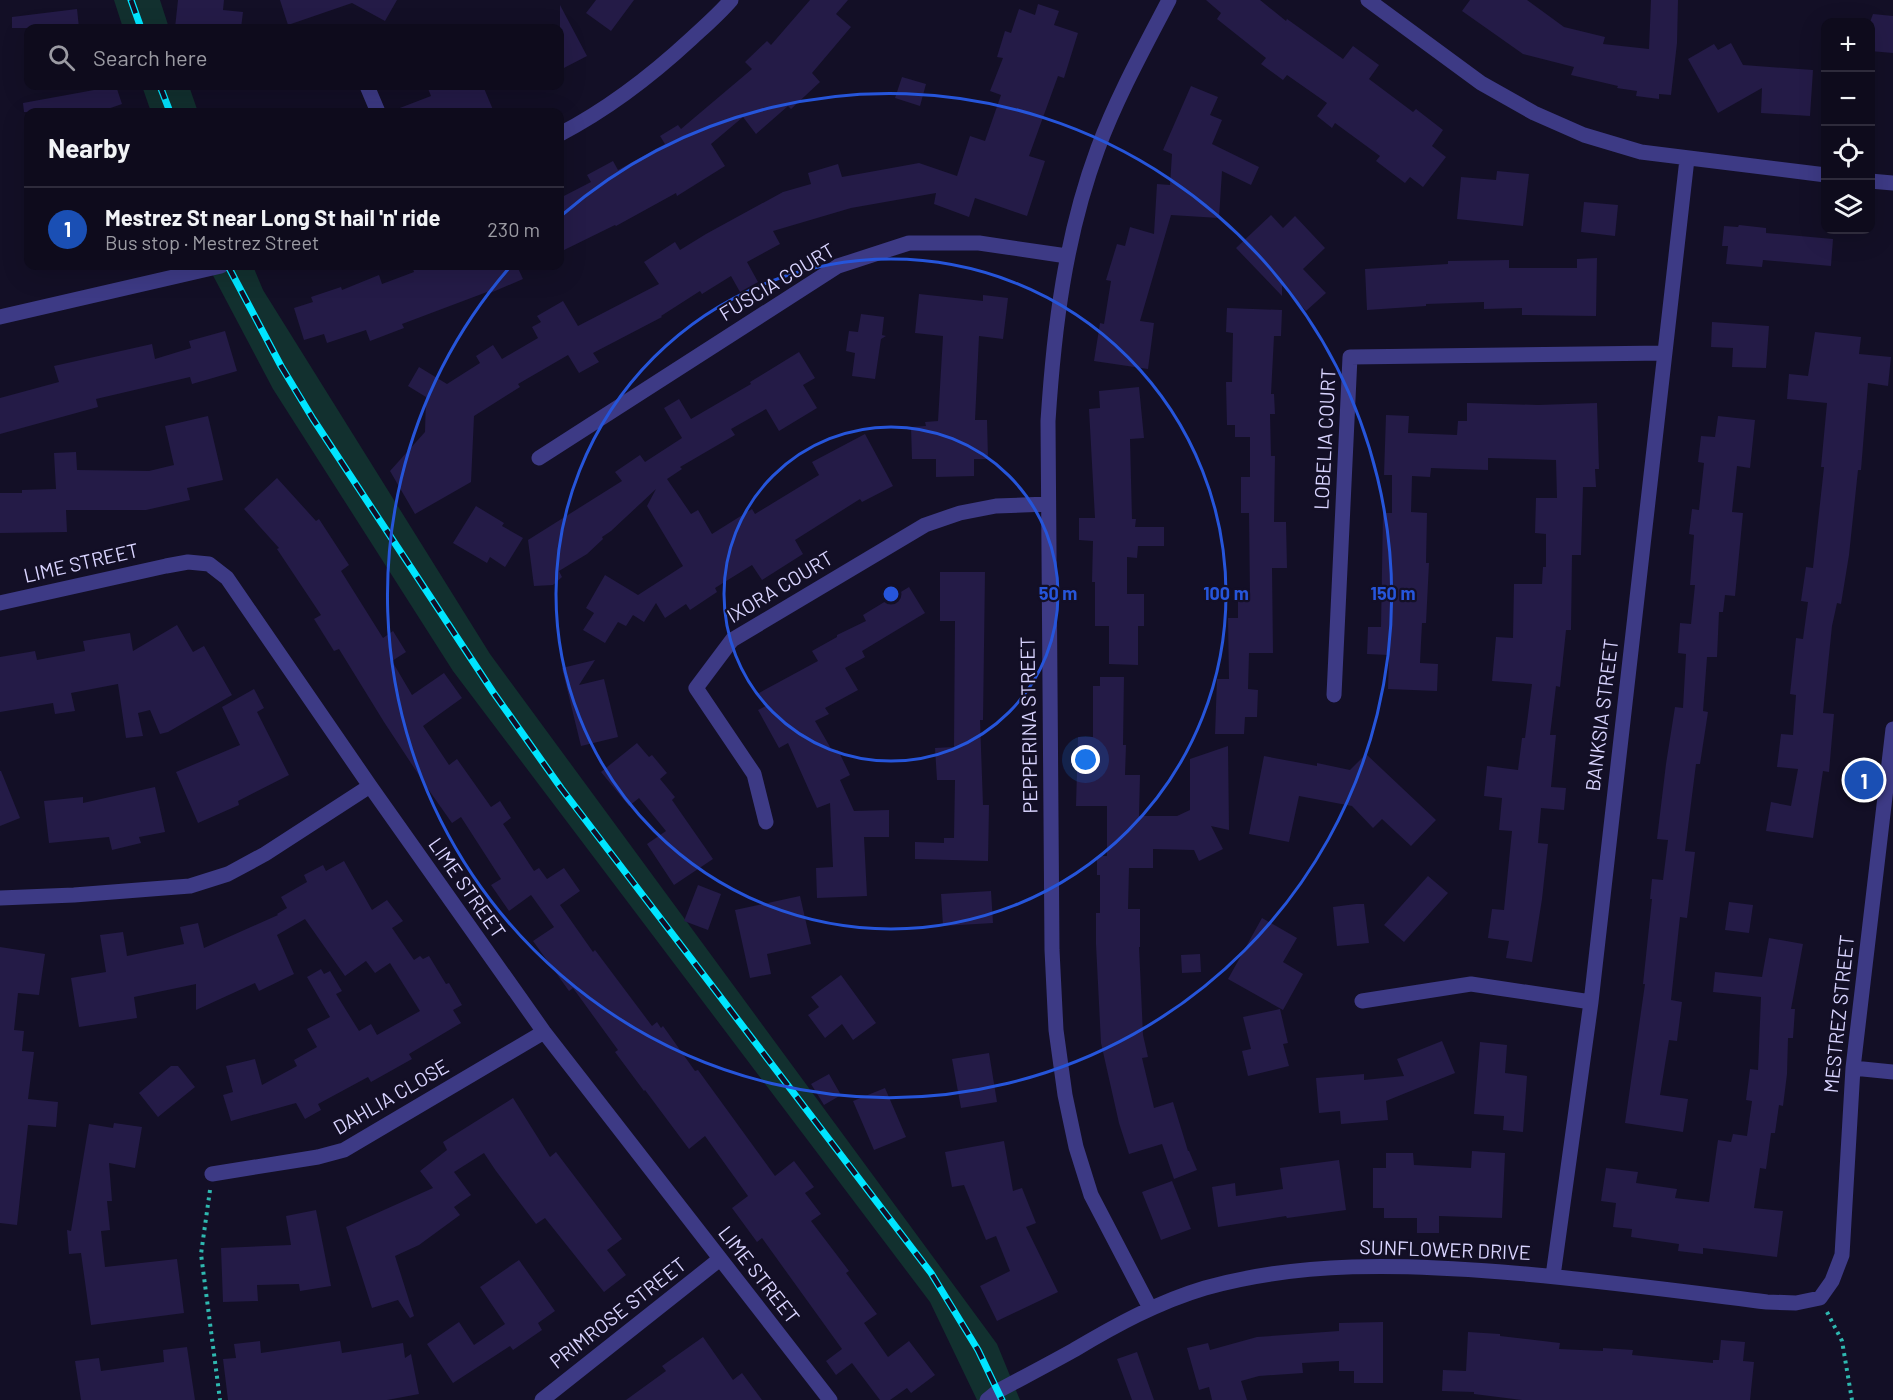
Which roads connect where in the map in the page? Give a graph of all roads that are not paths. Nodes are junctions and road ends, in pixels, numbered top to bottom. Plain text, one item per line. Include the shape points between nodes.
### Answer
1 (731, 0) edge
2 (1169, 0) edge
3 (1368, 0) edge
4 (1387, 5) edge
5 (369, 90) edge
6 (376, 108) edge
7 (564, 132) edge
8 (1688, 159) junction
9 (1821, 174) edge
10 (1875, 181) edge
11 (1893, 183) edge
12 (1067, 256) junction
13 (204, 270) edge
14 (0, 317) edge
15 (1665, 353) junction
16 (539, 458) dead end
17 (1048, 504) junction
18 (0, 603) edge
19 (1334, 695) dead end
20 (1893, 729) edge
21 (370, 786) junction
22 (766, 822) dead end
23 (0, 898) edge
24 (1362, 1001) dead end
25 (1591, 1002) junction
26 (544, 1032) junction
27 (1853, 1068) junction
28 (1893, 1072) edge
29 (212, 1174) road end
30 (720, 1260) junction
31 (1553, 1276) junction
32 (1820, 1298) joint
33 (1150, 1308) junction
34 (542, 1400) edge
35 (830, 1400) edge
36 (987, 1400) edge

1 - 7 street via 664,64 613,103
2 - 12 street, PEPPERINA STREET via 1098,147
3 - 4 street
4 - 8 street via 1481,83 1534,113 1584,135 1641,152
5 - 6 street
8 - 9 street
8 - 15 street, BANKSIA STREET
10 - 11 street
12 - 16 street, FUSCIA COURT via 979,243 909,243 838,266
12 - 17 street, PEPPERINA STREET via 1052,358
13 - 14 street
15 - 19 street, LOBELIA COURT via 1350,357
15 - 25 street, BANKSIA STREET
17 - 22 street, IXORA COURT via 996,506 925,525 732,640 696,688 754,774
17 - 33 street, PEPPERINA STREET via 1052,950 1058,1041 1076,1147 1091,1195
18 - 21 street, LIME STREET via 166,566 209,564 239,594
20 - 27 street, MESTREZ STREET
21 - 23 street via 265,854 228,874 190,886
21 - 26 street, LIME STREET
24 - 25 street via 1471,984
25 - 31 street, BANKSIA STREET
26 - 29 street, DAHLIA CLOSE via 344,1150
26 - 30 street, LIME STREET
27 - 28 street
27 - 32 street, MESTREZ STREET via 1842,1255
30 - 34 street, PRIMROSE STREET
30 - 35 street, LIME STREET
31 - 32 street, SUNFLOWER DRIVE via 1767,1302 1796,1303
31 - 33 street, SUNFLOWER DRIVE via 1432,1266 1341,1267 1248,1278
33 - 36 street, SUNFLOWER DRIVE

